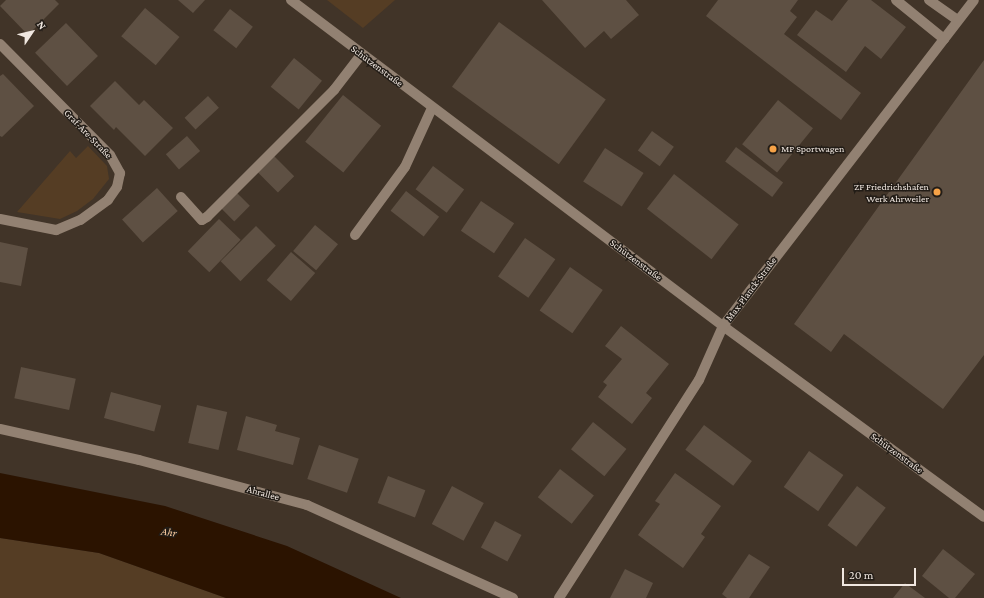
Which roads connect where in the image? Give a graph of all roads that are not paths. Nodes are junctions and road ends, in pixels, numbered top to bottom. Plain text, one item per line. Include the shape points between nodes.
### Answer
1 (291, 0) edge
2 (896, 0) edge
3 (929, 0) edge
4 (974, 0) edge
5 (958, 20) junction
6 (944, 38) junction
7 (0, 44) edge
8 (361, 55) junction
9 (432, 108) junction
10 (181, 197) dead end
11 (0, 218) edge
12 (355, 235) dead end
13 (723, 326) junction
14 (0, 429) edge
15 (984, 517) edge
16 (513, 598) edge
17 (559, 598) edge

1 - 8 street, Schützenstraße
2 - 6 street
3 - 5 street
4 - 5 street, Max-Planck-Straße
5 - 6 street, Max-Planck-Straße
6 - 13 street, Max-Planck-Straße
7 - 11 street, Graf-Are-Straße via 110,155 120,174 117,187 108,200 80,220 56,230
8 - 9 street, Schützenstraße
8 - 10 street via 334,90 207,217 202,220
9 - 12 street via 405,167
9 - 13 street, Schützenstraße
13 - 15 street, Schützenstraße
13 - 17 street, Max-Planck-Straße via 699,380
14 - 16 street, Ahrallee via 139,460 307,505

